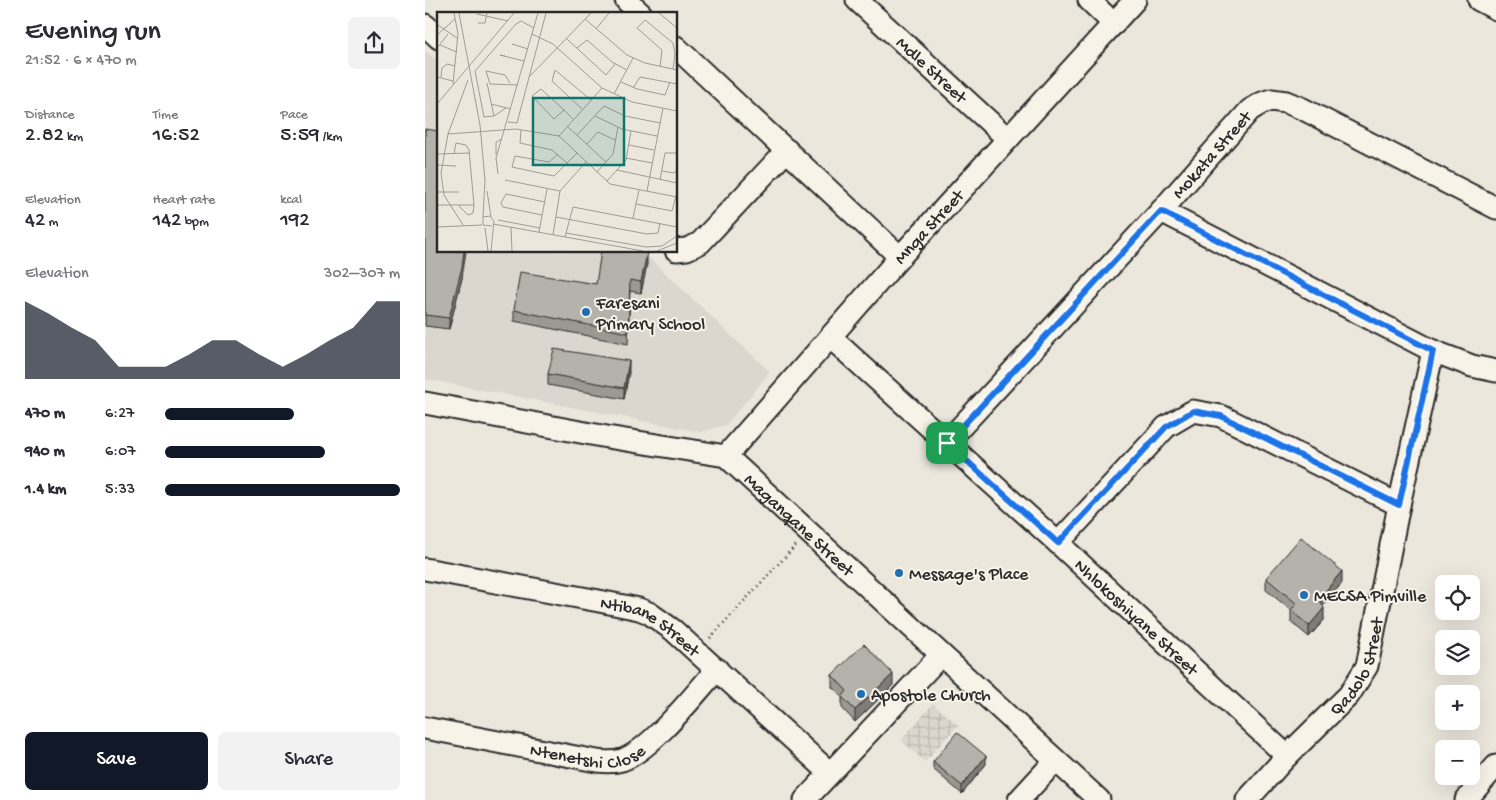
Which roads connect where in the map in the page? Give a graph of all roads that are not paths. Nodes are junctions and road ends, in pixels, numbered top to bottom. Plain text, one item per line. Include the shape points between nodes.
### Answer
1 (626, 0) edge
2 (857, 0) edge
3 (1089, 0) edge
4 (1135, 0) edge
5 (1479, 0) edge
6 (1496, 8) edge
7 (639, 12) edge
8 (1114, 24) junction
9 (425, 25) edge
10 (437, 36) edge
11 (677, 47) edge
12 (1008, 139) junction
13 (787, 150) junction
14 (1496, 208) edge
15 (1161, 211) junction
16 (677, 250) edge
17 (900, 257) junction
18 (830, 337) junction
19 (1433, 351) junction
20 (1496, 371) edge
21 (425, 402) edge
22 (947, 443) junction
23 (726, 456) junction
24 (1399, 505) junction
25 (1058, 543) junction
26 (425, 569) edge
27 (941, 655) junction
28 (717, 669) junction
29 (425, 728) edge
30 (1287, 756) junction
31 (1055, 761) junction
32 (1496, 766) edge
33 (830, 773) junction
34 (805, 800) edge
35 (1019, 800) edge
36 (1099, 800) edge
37 (1247, 800) edge
38 (1466, 800) edge

1 - 7 street
2 - 12 street, Mdle Street
3 - 8 street
4 - 8 street, Mnga Street
5 - 6 street
8 - 12 street, Mnga Street
9 - 10 street
11 - 13 street
12 - 17 street, Mnga Street
13 - 16 street via 699,243
13 - 17 street
14 - 15 street, Mokata Street via 1303,109 1271,100 1246,114
15 - 19 street
15 - 22 street, Mokata Street
17 - 18 street, Mnga Street
18 - 22 street, Nhlokoshiyane Street
18 - 23 street, Mnga Street
19 - 20 street
19 - 24 street, Qadolo Street
21 - 23 street
22 - 25 street, Nhlokoshiyane Street
23 - 27 street, Maganqane Street
24 - 25 street via 1221,416 1193,411 1166,427
24 - 30 street, Qadolo Street via 1367,666 1349,695
25 - 30 street, Nhlokoshiyane Street
26 - 28 street, Ntibane Street via 639,610 655,617
27 - 31 street, Maganqane Street
27 - 33 street
28 - 29 street, Ntenetshi Close via 651,741 631,756 615,762
28 - 33 street, Ntibane Street
30 - 37 street, Qadolo Street
31 - 35 street
31 - 36 street, Maganqane Street
32 - 38 street
33 - 34 street

